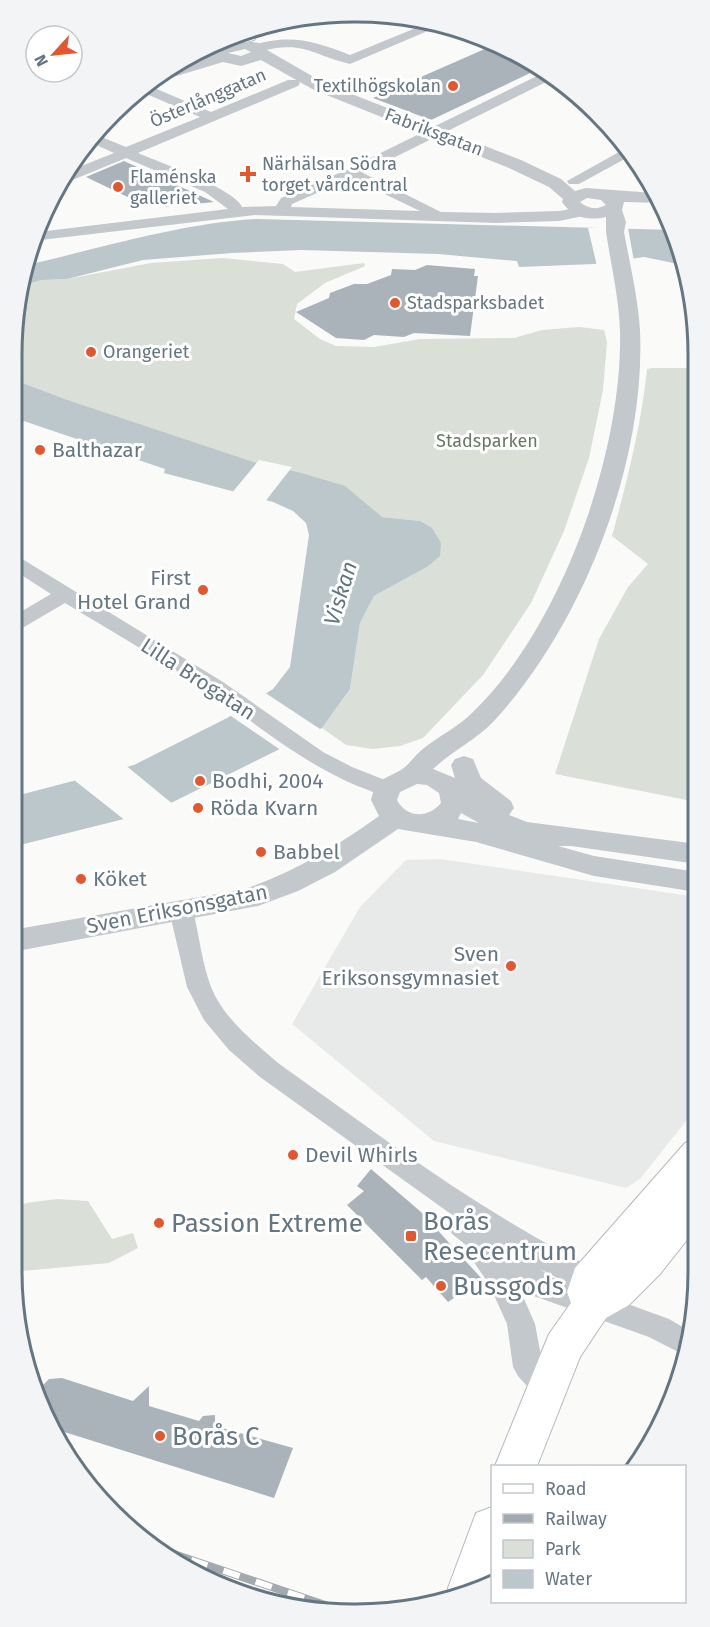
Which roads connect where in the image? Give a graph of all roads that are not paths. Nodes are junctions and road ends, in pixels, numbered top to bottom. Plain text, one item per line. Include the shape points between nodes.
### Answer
1 (422, 29) edge
2 (252, 43) edge
3 (225, 52) edge
4 (194, 65) edge
5 (540, 79) edge
6 (293, 83) junction
7 (320, 87) junction
8 (152, 92) edge
9 (209, 116) junction
10 (435, 132) junction
11 (100, 142) edge
12 (124, 153) junction
13 (622, 158) edge
14 (77, 173) edge
15 (351, 173) junction
16 (579, 197) junction
17 (648, 199) edge
18 (608, 202) junction
19 (282, 210) junction
20 (236, 211) junction
21 (436, 216) junction
22 (93, 231) junction
23 (615, 232) junction
24 (45, 236) edge
25 (43, 240) edge
26 (22, 568) edge
27 (64, 595) junction
28 (22, 620) edge
29 (472, 729) junction
30 (464, 765) junction
31 (410, 776) junction
32 (387, 789) junction
33 (453, 794) junction
34 (395, 817) junction
35 (429, 823) junction
36 (571, 836) junction
37 (688, 853) edge
38 (688, 881) edge
39 (181, 910) junction
40 (22, 939) edge
41 (688, 1167) edge
42 (430, 1185) junction
43 (688, 1210) edge
44 (462, 1226) junction
45 (590, 1293) junction
46 (680, 1340) edge
47 (546, 1386) junction
48 (517, 1465) edge
49 (491, 1531) edge
50 (472, 1583) edge

1 - 2 street, Österlånggatan via 350,60 296,41
2 - 3 street via 238,44
2 - 7 street, Fabriksgatan
3 - 4 street
3 - 6 street, Fabriksgatan via 250,68
5 - 10 street
6 - 7 street, Fabriksgatan
6 - 9 street, Österlånggatan
7 - 10 street, Fabriksgatan
8 - 9 street
9 - 12 street, Österlånggatan
10 - 15 street
10 - 16 street, Fabriksgatan via 515,164
11 - 12 street
12 - 14 street, Österlånggatan
12 - 20 street via 210,189 234,204
13 - 16 street
15 - 19 street via 286,201
15 - 21 street
16 - 18 street, Fabriksgatan
16 - 18 street via 604,213
16 - 21 street via 523,218
16 - 23 street
17 - 18 street
18 - 23 street via 617,222
19 - 20 street
19 - 21 street
20 - 22 street
22 - 24 street
22 - 25 street
23 - 29 street via 630,342 627,390 614,457 592,533 570,589 527,665
26 - 27 street, Lilla Brogatan
27 - 28 street
27 - 32 street, Lilla Brogatan via 216,687 315,757
29 - 30 street
29 - 31 street via 435,753
30 - 33 street
30 - 36 street via 471,784 497,806
31 - 32 street
31 - 33 street via 437,779
32 - 34 street via 384,804
33 - 35 street via 454,803 448,814
33 - 36 street via 504,825 552,837
34 - 35 street via 414,824
34 - 39 street, Sven Eriksonsgatan via 344,854 282,888 248,899
35 - 38 street via 476,832 594,866
36 - 37 street
39 - 40 street, Sven Eriksonsgatan
39 - 42 street via 199,987 213,1013 238,1043
41 - 45 main road
42 - 44 street
42 - 45 street via 547,1259
43 - 45 main road via 615,1293
44 - 45 street via 541,1286
44 - 47 street via 500,1276 521,1324 528,1367
45 - 46 street
45 - 47 main road
47 - 48 main road
49 - 50 main road

